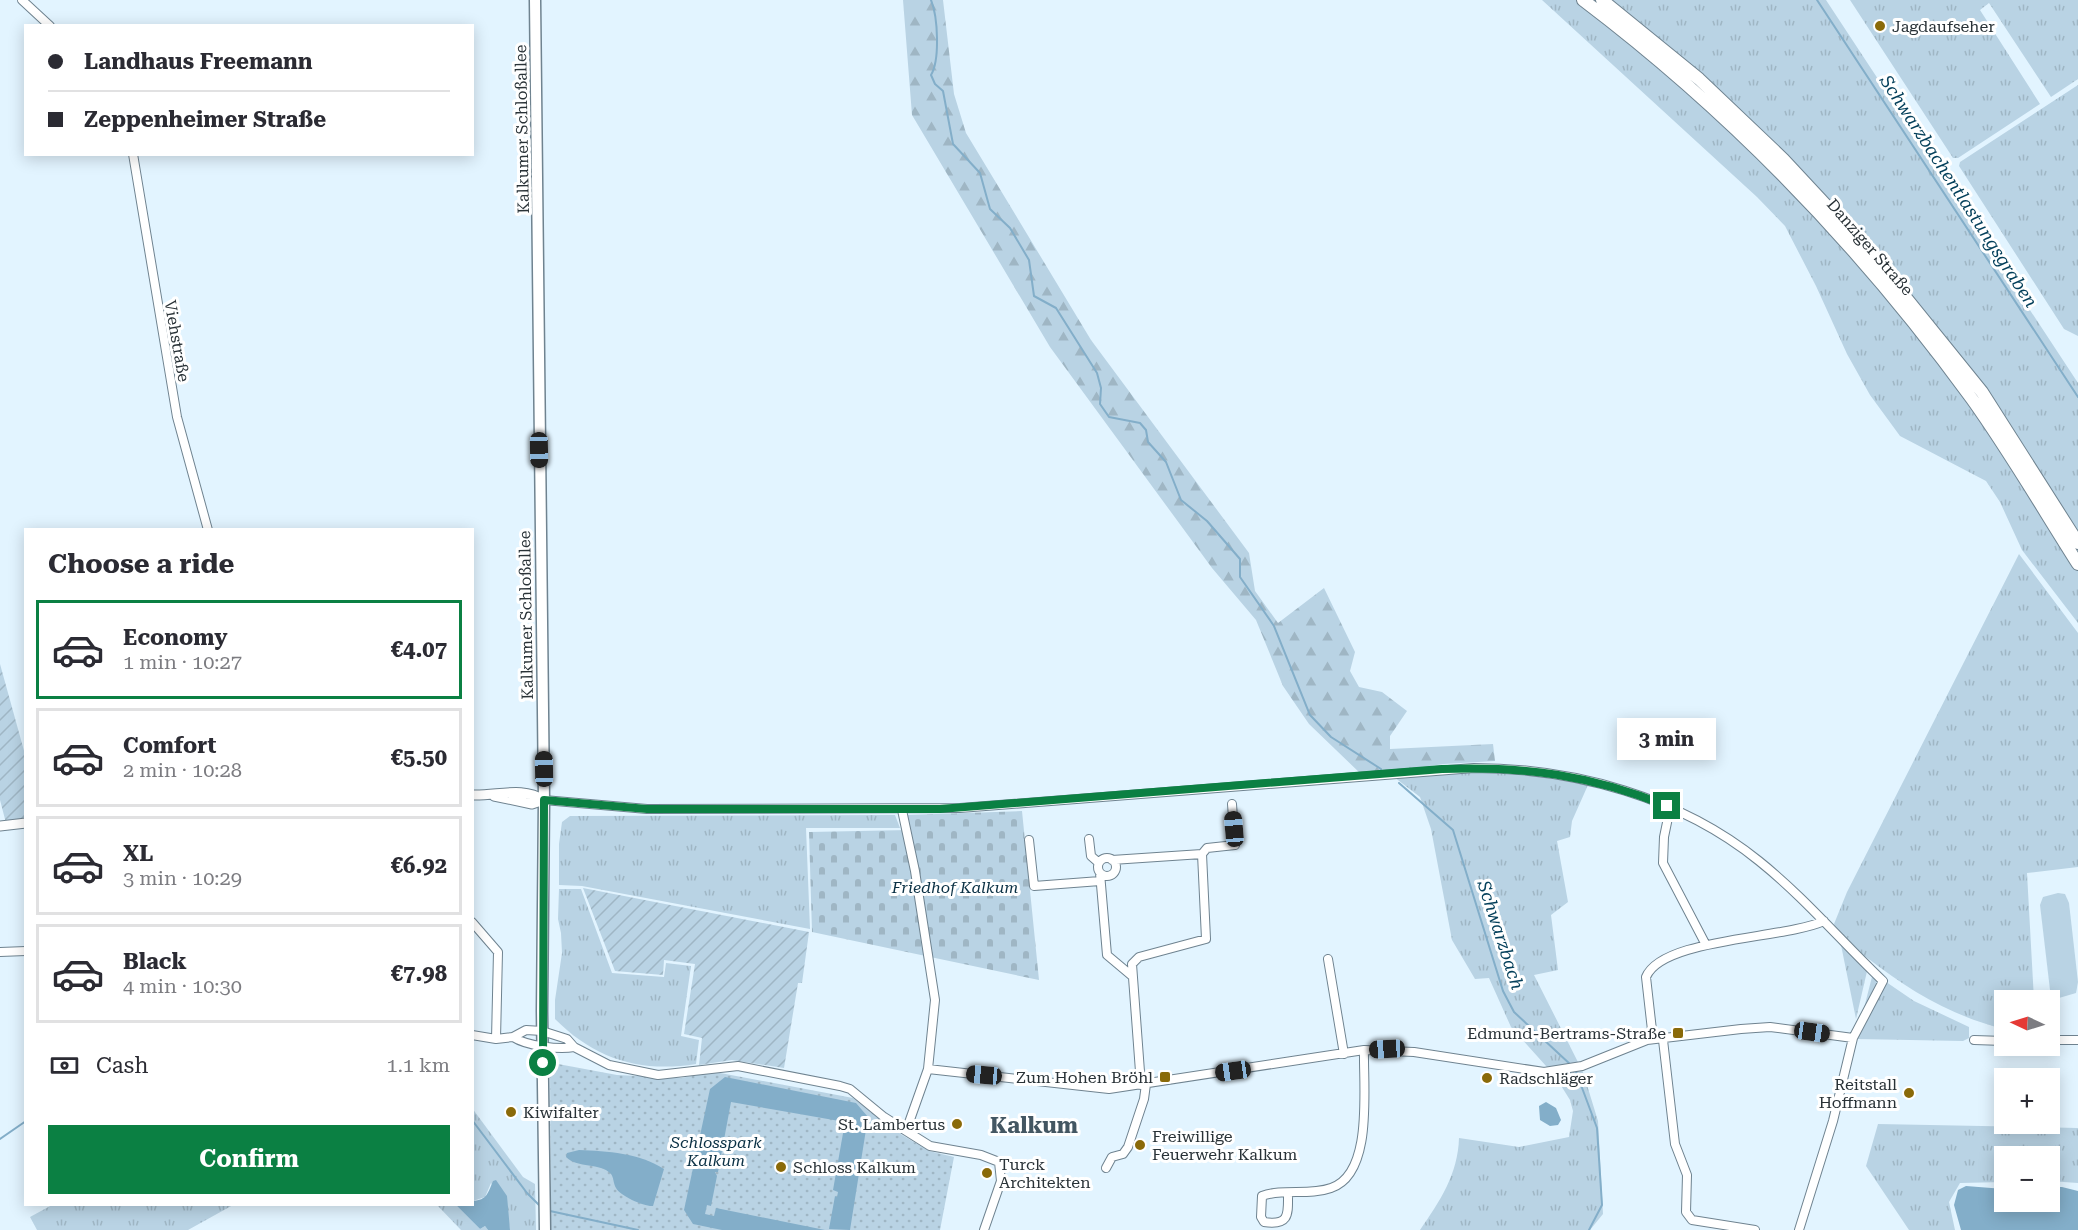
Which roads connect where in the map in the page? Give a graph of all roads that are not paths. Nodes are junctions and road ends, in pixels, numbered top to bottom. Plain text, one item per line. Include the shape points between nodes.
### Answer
1 (22, 0) edge
2 (535, 0) edge
3 (1582, 0) edge
4 (1602, 0) edge
5 (48, 24) edge
6 (133, 156) edge
7 (207, 528) edge
8 (2078, 543) edge
9 (2078, 564) edge
10 (474, 795) edge
11 (544, 800) junction
12 (1232, 804) dead end
13 (1670, 808) junction
14 (902, 810) junction
15 (24, 823) edge
16 (0, 826) edge
17 (1089, 838) dead end
18 (1029, 840) dead end
19 (1202, 854) junction
20 (1112, 861) junction
21 (1099, 863) junction
22 (1100, 877) junction
23 (1824, 921) junction
24 (474, 924) edge
25 (1706, 945) junction
26 (24, 951) edge
27 (0, 952) edge
28 (1328, 959) dead end
29 (1132, 976) junction
30 (542, 1031) junction
31 (474, 1035) edge
32 (513, 1037) junction
33 (1854, 1038) junction
34 (496, 1039) junction
35 (1653, 1040) junction
36 (1663, 1040) junction
37 (1974, 1040) dead end
38 (2060, 1040) edge
39 (2078, 1040) edge
40 (1994, 1041) edge
41 (543, 1045) junction
42 (574, 1047) junction
43 (1364, 1050) junction
44 (1344, 1054) junction
45 (928, 1069) junction
46 (1143, 1084) junction
47 (906, 1131) junction
48 (1106, 1168) dead end
49 (1288, 1194) junction
50 (545, 1230) edge
51 (984, 1230) edge
52 (1755, 1230) edge
53 (1799, 1230) edge

1 - 5 street
2 - 11 main road, Kalkumer Schloßallee
3 - 9 highway, Danziger Straße via 1622,29 1696,94 1775,168 1855,253 1972,399
4 - 8 highway, Danziger Straße via 1707,87 1783,159 1864,246 1982,392
6 - 7 street, Viehstraße via 177,417
10 - 11 street via 521,791 532,792
11 - 14 street via 647,809
11 - 30 main road, Kalkumer Schloßallee
12 - 19 street via 1235,845 1208,848
13 - 14 street via 1601,782 1528,770 1474,768 1017,805
13 - 23 street via 1757,859
13 - 25 street via 1664,863
14 - 45 street via 933,976 935,1000
15 - 16 street
17 - 21 street via 1091,856
18 - 22 street via 1034,886
19 - 20 street
19 - 29 street via 1206,939 1139,957 1132,964
20 - 21 street via 1105,858
20 - 22 street via 1116,869
21 - 22 street
22 - 29 street via 1107,955
23 - 25 street via 1807,929
23 - 33 street via 1883,981
24 - 34 street via 498,952
25 - 35 street via 1662,958 1648,971
26 - 27 street
28 - 44 street
29 - 46 street
30 - 32 street via 526,1030
30 - 41 main road, Kalkumer Schloßallee
30 - 42 street via 567,1039
31 - 34 street
32 - 34 street
32 - 41 street
33 - 36 street via 1770,1027
33 - 53 street
35 - 36 street
35 - 43 street via 1582,1066 1544,1072 1414,1052
36 - 52 street via 1675,1144 1687,1175 1686,1212 1692,1220
37 - 40 street
38 - 39 street
41 - 42 street
41 - 50 main road, Kalkumer Schloßallee
42 - 47 street via 609,1065 658,1075 738,1066 840,1086 859,1095 884,1118
43 - 44 street
43 - 49 street via 1363,1137 1357,1163 1332,1188
44 - 46 street
45 - 46 street via 1109,1089
45 - 47 street
46 - 48 street via 1144,1099 1128,1148 1112,1157
47 - 51 street via 930,1146 999,1162 1001,1181
49 - 49 street via 1262,1196 1264,1222 1286,1218

